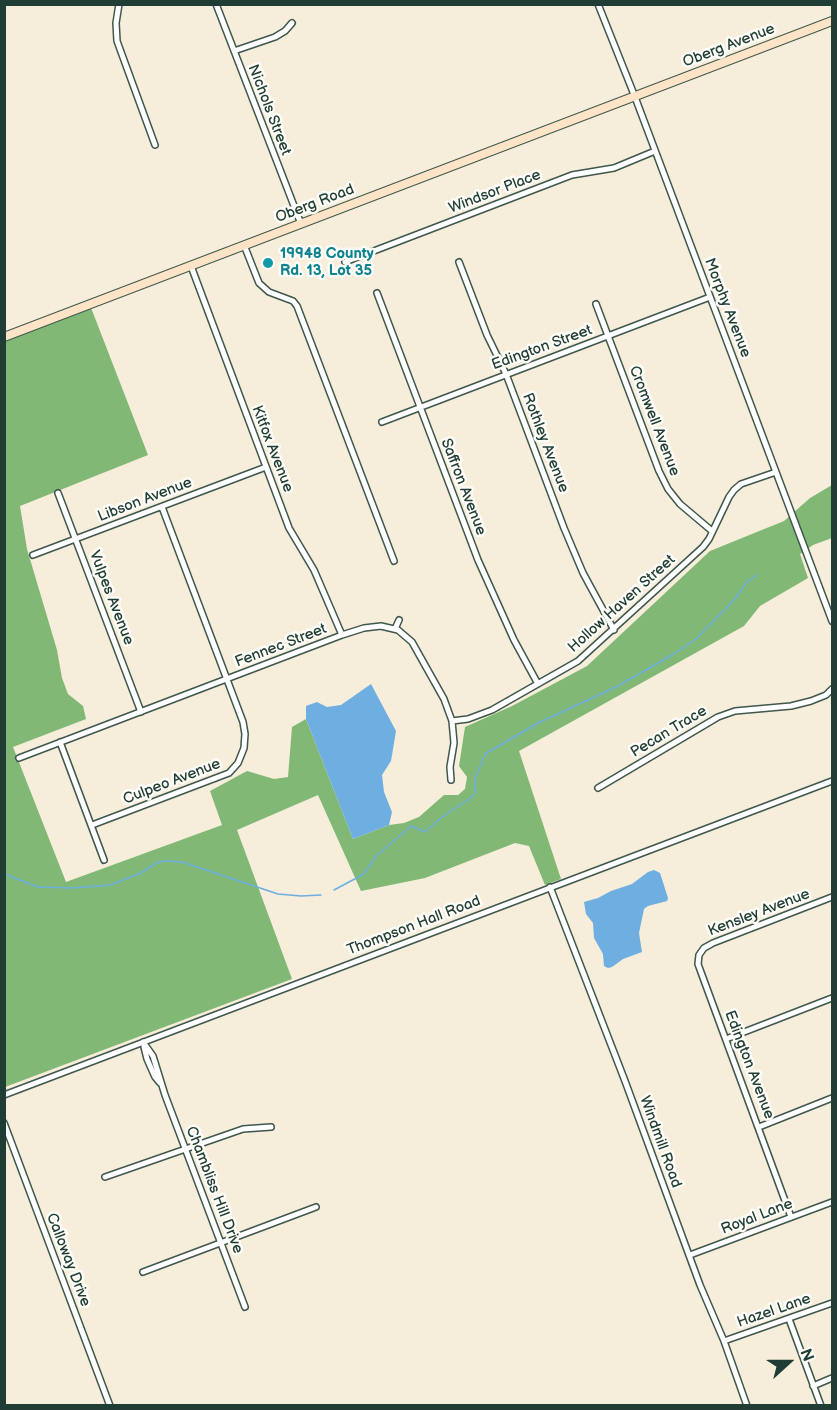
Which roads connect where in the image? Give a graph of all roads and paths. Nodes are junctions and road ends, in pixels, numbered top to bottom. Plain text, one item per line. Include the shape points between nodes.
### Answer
1 (119, 4) edge
2 (216, 4) edge
3 (598, 4) edge
4 (832, 21) edge
5 (292, 23) dead end
6 (234, 51) junction
7 (635, 97) junction
8 (155, 145) dead end
9 (655, 151) junction
10 (301, 224) junction
11 (244, 245) junction
12 (345, 262) dead end
13 (459, 262) dead end
14 (191, 266) junction
15 (377, 293) dead end
16 (710, 297) junction
17 (596, 304) dead end
18 (4, 337) edge
19 (609, 337) junction
20 (506, 374) junction
21 (420, 407) junction
22 (382, 422) dead end
23 (266, 467) junction
24 (776, 472) junction
25 (58, 493) dead end
26 (162, 507) junction
27 (712, 531) junction
28 (76, 539) junction
29 (33, 555) dead end
30 (394, 561) dead end
31 (399, 620) dead end
32 (832, 621) edge
33 (395, 629) junction
34 (614, 630) junction
35 (342, 635) junction
36 (227, 680) junction
37 (538, 684) junction
38 (832, 689) edge
39 (829, 695) edge
40 (141, 712) junction
41 (452, 721) junction
42 (60, 742) junction
43 (19, 758) dead end
44 (451, 780) dead end
45 (832, 781) edge
46 (598, 788) dead end
47 (92, 825) junction
48 (104, 860) dead end
49 (550, 887) junction
50 (832, 897) edge
51 (699, 956) joint
52 (832, 999) edge
53 (726, 1038) junction
54 (143, 1042) junction
55 (4, 1095) edge
56 (832, 1098) edge
57 (4, 1123) edge
58 (759, 1126) junction
59 (271, 1127) dead end
60 (186, 1148) junction
61 (105, 1177) dead end
62 (832, 1202) edge
63 (316, 1207) dead end
64 (791, 1217) junction
65 (221, 1242) junction
66 (690, 1255) junction
67 (143, 1272) dead end
68 (832, 1303) edge
69 (245, 1307) dead end
70 (789, 1319) junction
71 (724, 1341) junction
72 (832, 1378) edge
73 (813, 1386) junction
74 (110, 1406) edge
75 (747, 1406) edge
76 (821, 1406) edge

1 - 8 street via 117,42
2 - 6 street, Nichols Street
3 - 7 street, Morphy Avenue
4 - 7 street, Oberg Avenue
5 - 6 street via 275,37
6 - 10 street, Nichols Street
7 - 9 street, Morphy Avenue
7 - 10 street, Oberg Road
9 - 12 street, Windsor Place via 614,168 572,175
9 - 16 street, Morphy Avenue
10 - 11 street, Oberg Road
11 - 14 street, Oberg Road
11 - 30 street via 259,283 297,306
13 - 20 street, Rothley Avenue
14 - 18 street, Oberg Road
14 - 23 street, Kitfox Avenue
15 - 21 street, Saffron Avenue
16 - 19 street, Edington Street
16 - 24 street, Morphy Avenue
17 - 19 street, Cromwell Avenue
19 - 20 street, Edington Street
19 - 27 street, Cromwell Avenue via 658,471 680,504
20 - 21 street, Edington Street
20 - 34 street, Rothley Avenue via 564,528
21 - 22 street, Edington Street
21 - 37 street, Saffron Avenue via 496,603
23 - 26 street, Libson Avenue
23 - 35 street, Kitfox Avenue via 289,528 314,570
24 - 27 street, Hollow Haven Street via 734,490
24 - 32 street, Morphy Avenue
25 - 28 street, Vulpes Avenue
26 - 28 street, Libson Avenue
26 - 36 street, Culpeo Avenue
27 - 34 street, Hollow Haven Street via 703,547
28 - 29 street, Libson Avenue
28 - 40 street, Vulpes Avenue
31 - 33 street
33 - 35 street, Fennec Street via 373,626
33 - 41 street via 420,654
34 - 37 street, Hollow Haven Street via 578,661
35 - 36 street, Fennec Street
36 - 40 street, Fennec Street
36 - 47 street, Culpeo Avenue via 245,728 244,748 235,768 229,774
37 - 41 street, Hollow Haven Street via 481,715
38 - 39 street, Pecan Trace
39 - 46 street, Pecan Trace via 790,706 735,711 718,717
40 - 42 street, Fennec Street
41 - 44 street
42 - 43 street, Fennec Street
42 - 47 street
45 - 49 street, Thompson Hall Road
47 - 48 street
49 - 54 street, Thompson Hall Road
49 - 66 street, Windmill Road
50 - 51 street, Kensley Avenue via 713,943
51 - 53 street, Edington Avenue via 698,964
52 - 53 street
53 - 58 street, Edington Avenue
54 - 55 street, Thompson Hall Road
54 - 60 street, Chambliss Hill Drive
56 - 58 street
57 - 74 street, Calloway Drive
58 - 64 street, Edington Avenue
59 - 60 street via 243,1129
60 - 61 street
60 - 65 street, Chambliss Hill Drive
62 - 64 street, Royal Lane
63 - 65 street
64 - 66 street, Royal Lane
65 - 67 street
65 - 69 street, Chambliss Hill Drive
66 - 71 street, Windmill Road
68 - 70 street, Hazel Lane
70 - 71 street, Hazel Lane
70 - 73 street
71 - 75 street, Windmill Road
72 - 73 street
73 - 76 street

